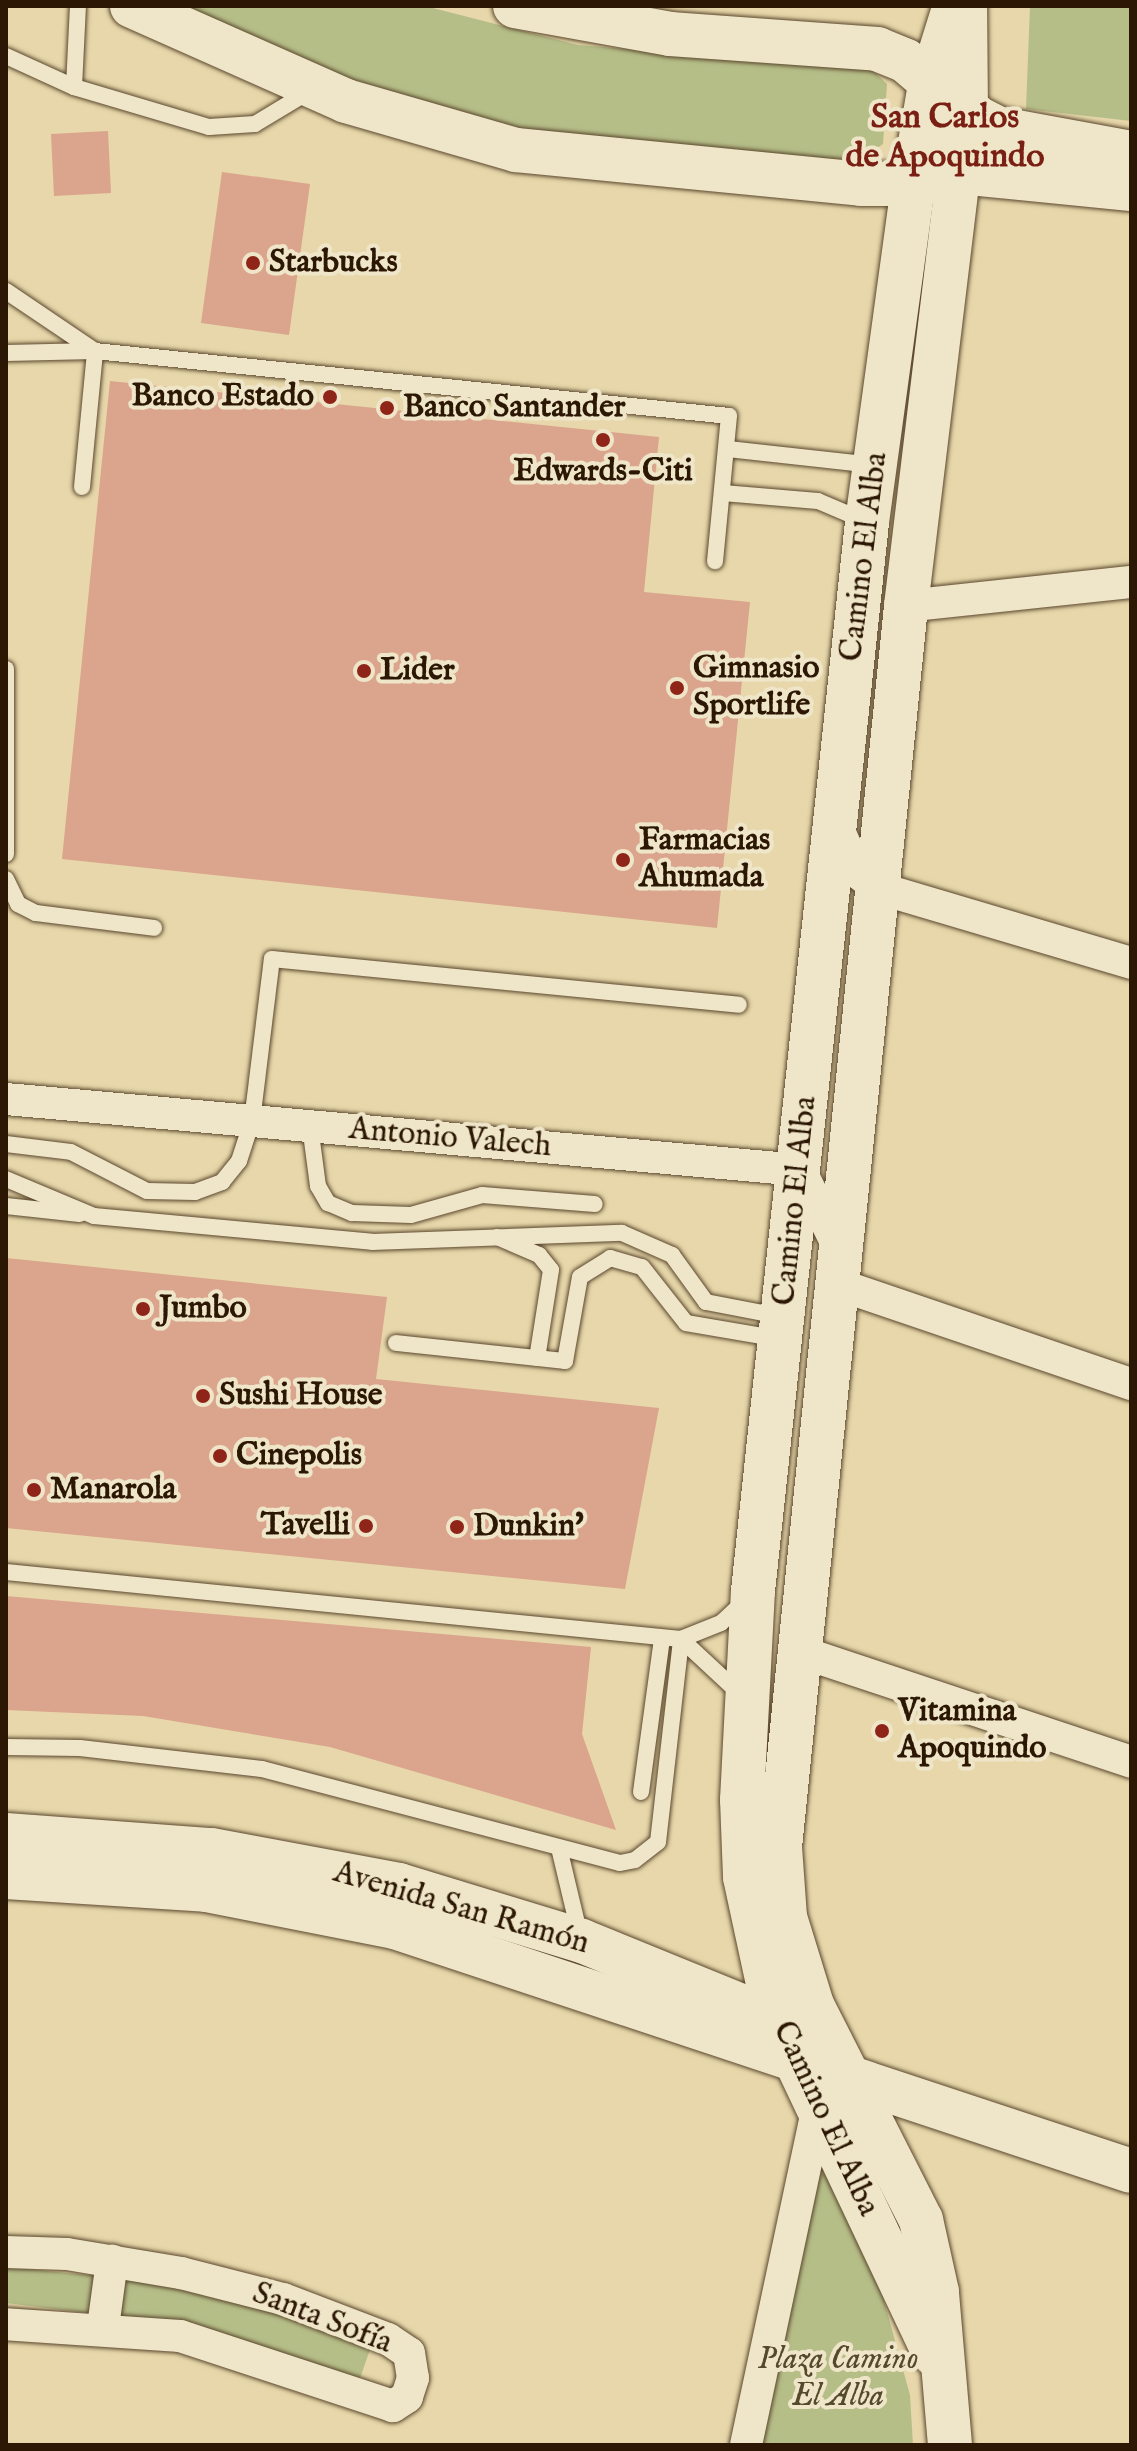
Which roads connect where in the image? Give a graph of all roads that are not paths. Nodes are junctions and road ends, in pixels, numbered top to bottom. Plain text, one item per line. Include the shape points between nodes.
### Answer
1 (78, 6) edge
2 (132, 6) edge
3 (515, 6) edge
4 (955, 6) edge
5 (965, 6) edge
6 (6, 56) edge
7 (930, 85) junction
8 (74, 87) junction
9 (314, 88) junction
10 (966, 112) junction
11 (1131, 153) edge
12 (960, 172) junction
13 (913, 184) junction
14 (1131, 189) edge
15 (6, 291) edge
16 (95, 351) junction
17 (6, 353) edge
18 (728, 449) junction
19 (875, 466) junction
20 (82, 487) dead end
21 (723, 493) junction
22 (867, 522) junction
23 (912, 560) junction
24 (715, 561) dead end
25 (1131, 582) edge
26 (906, 606) junction
27 (6, 669) edge
28 (835, 822) junction
29 (6, 854) edge
30 (6, 879) edge
31 (878, 888) junction
32 (154, 928) dead end
33 (1131, 963) edge
34 (739, 1005) dead end
35 (6, 1099) edge
36 (252, 1121) junction
37 (310, 1126) junction
38 (6, 1144) edge
39 (800, 1170) junction
40 (6, 1179) edge
41 (173, 1194) junction
42 (595, 1204) dead end
43 (6, 1206) edge
44 (411, 1215) junction
45 (94, 1216) junction
46 (170, 1221) junction
47 (495, 1235) junction
48 (411, 1240) junction
49 (839, 1270) junction
50 (782, 1328) junction
51 (396, 1343) dead end
52 (537, 1358) junction
53 (1131, 1384) edge
54 (6, 1572) edge
55 (753, 1591) junction
56 (662, 1638) junction
57 (681, 1639) junction
58 (801, 1652) junction
59 (746, 1705) junction
60 (6, 1747) edge
61 (1131, 1762) edge
62 (641, 1792) dead end
63 (6, 1835) edge
64 (560, 1852) junction
65 (6, 1877) edge
66 (582, 1941) junction
67 (775, 2016) junction
68 (790, 2059) junction
69 (856, 2072) junction
70 (817, 2110) junction
71 (1131, 2171) edge
72 (6, 2252) edge
73 (112, 2261) junction
74 (6, 2324) edge
75 (103, 2327) junction
76 (940, 2364) junction
77 (746, 2445) edge
78 (950, 2445) edge

1 - 8 lane
2 - 9 main road
3 - 7 main road via 670,34 877,49 906,61
4 - 7 main road, Camino El Alba
5 - 10 main road, Camino El Alba
6 - 8 lane
7 - 10 main road
7 - 13 main road, Camino El Alba
8 - 9 lane via 186,123 232,127 277,115
9 - 13 main road via 438,132 516,150
10 - 11 main road via 1000,129
10 - 12 main road, Camino El Alba
12 - 13 main road
12 - 14 main road
12 - 23 main road, Camino El Alba
13 - 19 main road, Camino El Alba
15 - 16 lane
16 - 17 lane
16 - 18 lane via 729,416
16 - 20 lane
18 - 19 lane
18 - 21 lane
19 - 22 main road, Camino El Alba
19 - 23 main road via 897,499
21 - 22 lane via 818,501
21 - 24 lane
22 - 28 main road, Camino El Alba
23 - 26 main road, Camino El Alba
25 - 26 street
26 - 31 main road, Camino El Alba
27 - 29 lane
28 - 31 street via 858,873
28 - 39 main road, Camino El Alba
30 - 32 lane via 18,904 36,913
31 - 33 street
31 - 49 main road, Camino El Alba
34 - 36 lane via 272,959
35 - 36 street, Antonio Valech
36 - 37 street, Antonio Valech
36 - 41 lane via 239,1161 222,1182
37 - 39 street, Antonio Valech
37 - 44 lane via 318,1186 328,1203 352,1213
38 - 41 lane via 71,1152 111,1178
39 - 49 street via 826,1211
39 - 50 main road, Camino El Alba
40 - 45 lane
41 - 46 lane
42 - 44 lane via 482,1195
43 - 45 lane
44 - 48 lane
45 - 46 lane
46 - 48 lane
47 - 48 lane
47 - 50 lane via 622,1233 650,1240 672,1255 706,1302
47 - 52 lane via 539,1255 551,1270
49 - 53 street
49 - 58 main road, Camino El Alba
50 - 52 lane via 686,1323 642,1267 610,1258 580,1277 565,1361
50 - 55 main road, Camino El Alba
51 - 52 lane
54 - 56 lane
55 - 57 lane via 721,1623
55 - 59 main road, Camino El Alba
56 - 57 lane
56 - 62 lane
57 - 59 lane via 716,1666
57 - 64 lane via 658,1842 620,1863
58 - 61 street
58 - 69 main road, Camino El Alba via 781,1884 792,1950
59 - 67 main road, Camino El Alba via 745,1877
60 - 64 lane via 80,1748 262,1769
63 - 66 main road, Avenida San Ramón via 117,1840 305,1865 430,1894
64 - 66 lane
65 - 68 main road, Avenida San Ramón via 206,1890 395,1927 579,1983
66 - 67 main road, Avenida San Ramón
67 - 68 main road, Camino El Alba
67 - 69 main road, Avenida San Ramón
68 - 69 main road, Avenida San Ramón
68 - 70 main road, Camino El Alba
69 - 71 main road, Avenida San Ramón
69 - 76 main road, Camino El Alba via 921,2220 937,2292
70 - 76 main road, Camino El Alba
70 - 77 street
72 - 73 street, Santa Sofía
73 - 75 street
73 - 75 street, Santa Sofía via 283,2299 388,2339 409,2353 413,2378 407,2397 393,2406 180,2336
74 - 75 street, Santa Sofía
76 - 78 main road, Camino El Alba

